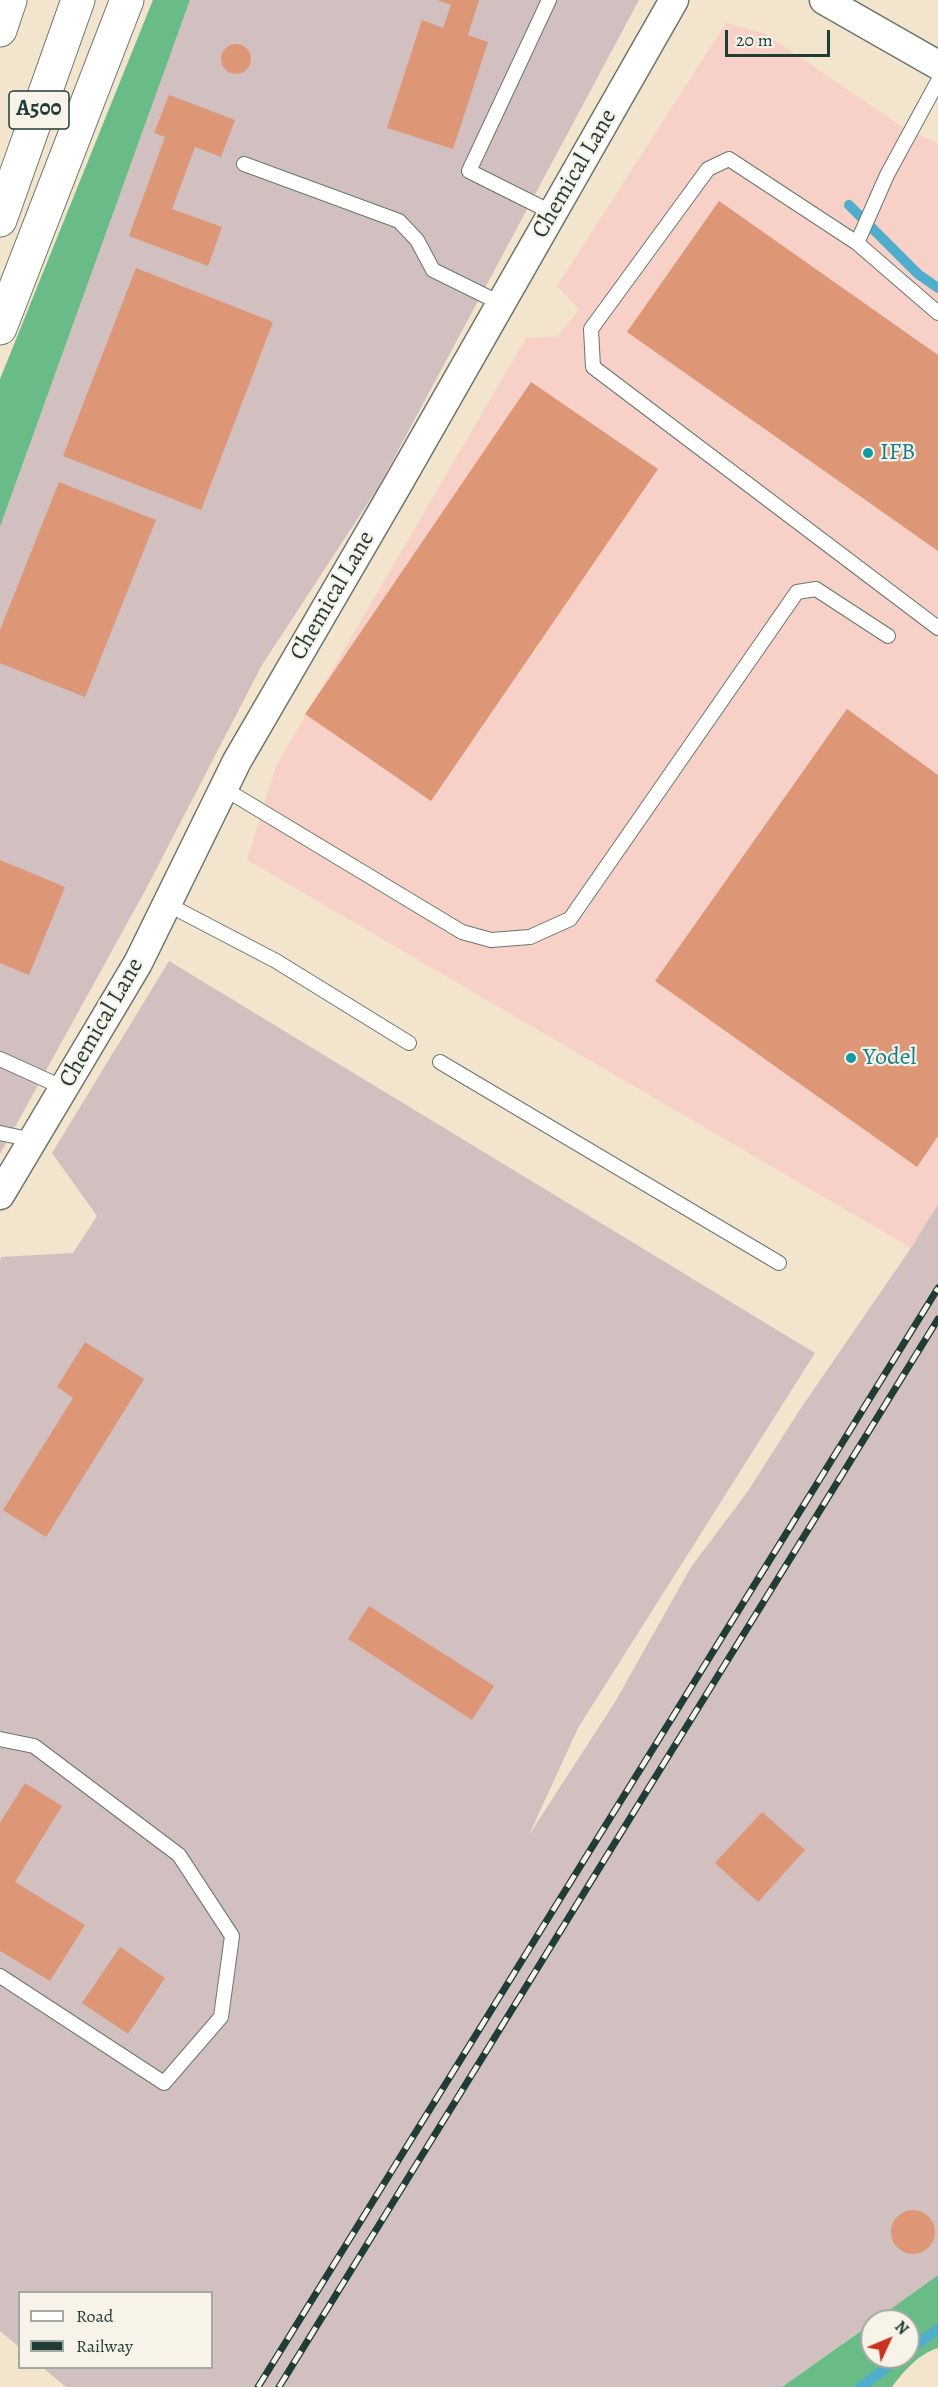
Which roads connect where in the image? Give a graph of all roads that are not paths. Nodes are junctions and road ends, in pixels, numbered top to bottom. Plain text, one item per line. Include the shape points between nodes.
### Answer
1 (10, 0) edge
2 (78, 0) edge
3 (127, 0) edge
4 (549, 0) edge
5 (674, 0) edge
6 (824, 0) edge
7 (0, 30) edge
8 (938, 65) edge
9 (938, 81) edge
10 (244, 164) dead end
11 (553, 213) junction
12 (0, 220) edge
13 (857, 243) junction
14 (502, 303) junction
15 (938, 313) edge
16 (0, 328) edge
17 (938, 628) edge
18 (888, 636) dead end
19 (223, 788) junction
20 (167, 904) junction
21 (409, 1043) dead end
22 (0, 1059) edge
23 (440, 1062) dead end
24 (64, 1088) junction
25 (0, 1133) edge
26 (33, 1140) junction
27 (0, 1195) edge
28 (779, 1263) dead end
29 (0, 1739) edge
30 (0, 1976) edge

1 - 7 highway
2 - 12 highway, A500
3 - 16 highway
4 - 11 lane via 469,171
5 - 11 street, Chemical Lane
6 - 8 street
9 - 13 lane via 887,175
10 - 14 lane via 399,221 417,240 433,270
11 - 14 street, Chemical Lane
13 - 15 lane
13 - 17 lane via 729,159 708,168 591,329 593,367
14 - 19 street, Chemical Lane
18 - 19 lane via 816,589 798,592 570,919 530,937 491,940 462,932
19 - 20 street, Chemical Lane
20 - 21 lane via 284,966
20 - 24 street, Chemical Lane via 138,963
22 - 24 lane
23 - 28 lane
24 - 26 street, Chemical Lane
25 - 26 lane
26 - 27 street, Chemical Lane
29 - 30 lane via 34,1746 179,1855 232,1936 221,2017 164,2083

